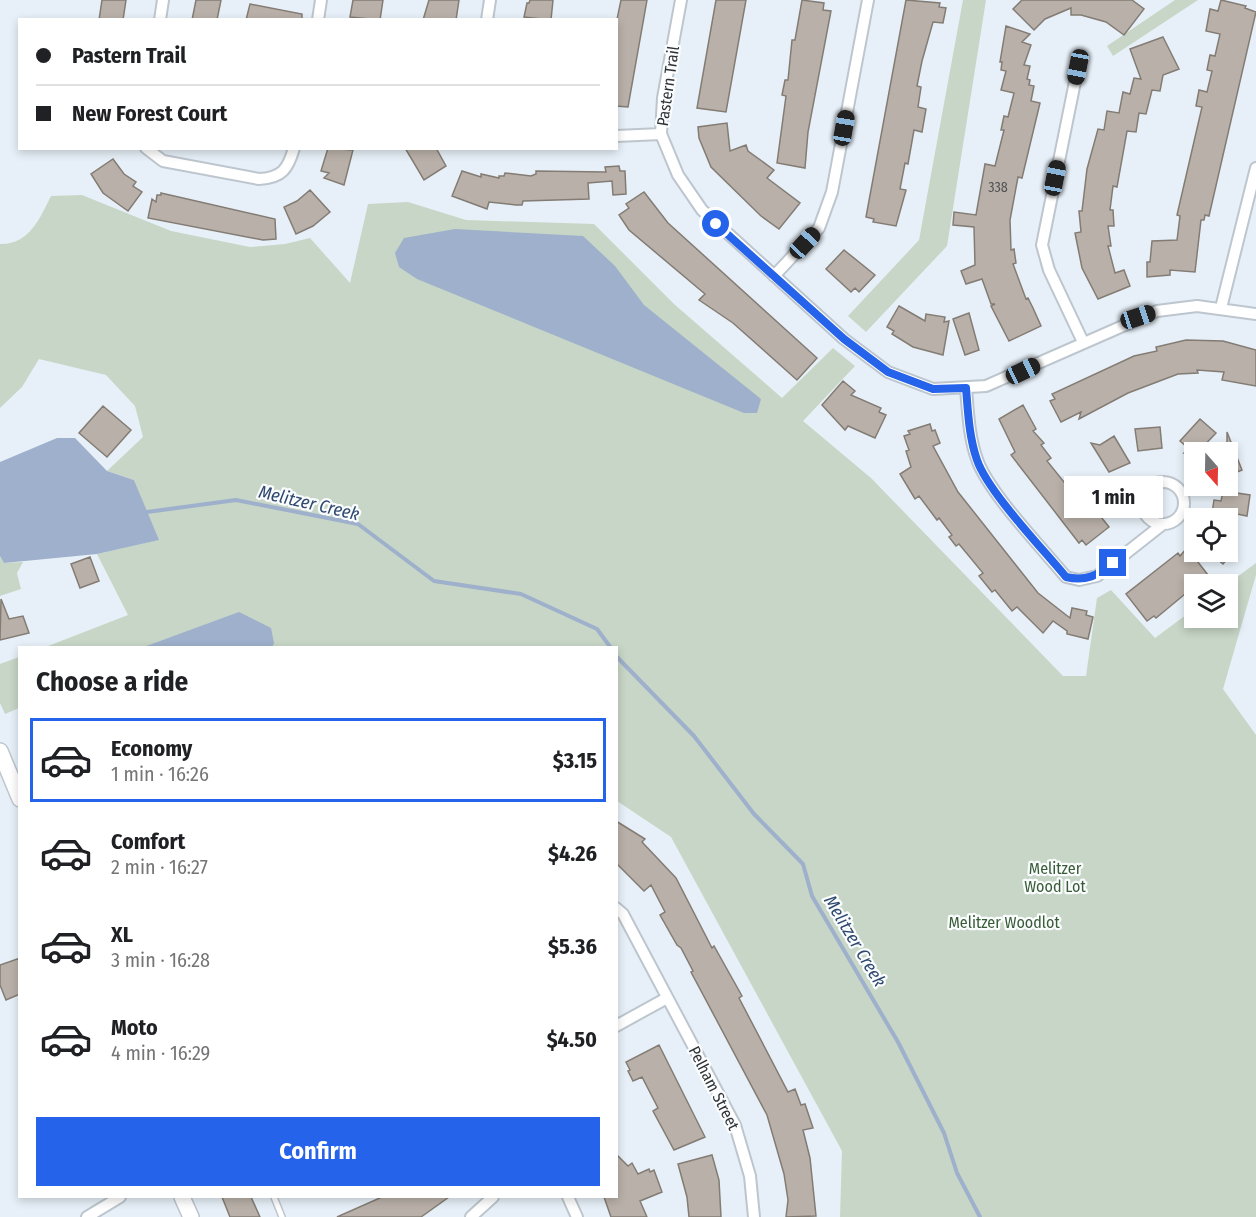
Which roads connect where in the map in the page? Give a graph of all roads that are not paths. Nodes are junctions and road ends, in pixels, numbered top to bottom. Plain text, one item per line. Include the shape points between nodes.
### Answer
1 (163, 0) edge
2 (321, 0) edge
3 (490, 0) edge
4 (681, 0) edge
5 (868, 0) edge
6 (160, 18) edge
7 (318, 18) edge
8 (487, 18) edge
9 (1078, 67) dead end
10 (661, 134) junction
11 (618, 136) edge
12 (149, 150) edge
13 (293, 150) edge
14 (1256, 168) edge
15 (774, 276) junction
16 (1221, 308) junction
17 (1256, 314) edge
18 (1083, 342) junction
19 (966, 388) junction
20 (1163, 524) junction
21 (0, 752) edge
22 (18, 794) edge
23 (618, 910) edge
24 (667, 998) junction
25 (618, 1025) edge
26 (118, 1198) edge
27 (182, 1198) edge
28 (274, 1198) edge
29 (492, 1198) edge
30 (568, 1198) edge
31 (87, 1217) edge
32 (190, 1217) edge
33 (282, 1217) edge
34 (471, 1217) edge
35 (576, 1217) edge
36 (754, 1217) edge

1 - 6 street
2 - 7 street
3 - 8 street
4 - 10 street, Pastern Trail via 663,98
5 - 15 street via 826,210 819,228
9 - 18 street via 1042,244 1049,270
10 - 11 street
10 - 15 street, Pastern Trail via 678,175 702,210
12 - 13 street via 163,160 259,179 274,178 284,172
14 - 16 street
15 - 19 street, Pastern Trail via 888,372 933,389
16 - 17 street, Pastern Trail
16 - 18 street, Pastern Trail via 1197,306 1157,311
18 - 19 street, Pastern Trail via 1004,380
19 - 20 street via 972,440 988,482 1066,577 1079,580 1097,576
20 - 20 street via 1179,517 1184,504 1180,490 1166,482 1149,487 1142,499 1145,514
21 - 22 street
23 - 24 street, Pelham Street
24 - 25 street
24 - 36 street, Pelham Street via 735,1125 750,1176
26 - 31 street
27 - 32 street
28 - 33 lane
29 - 34 street
30 - 35 street

